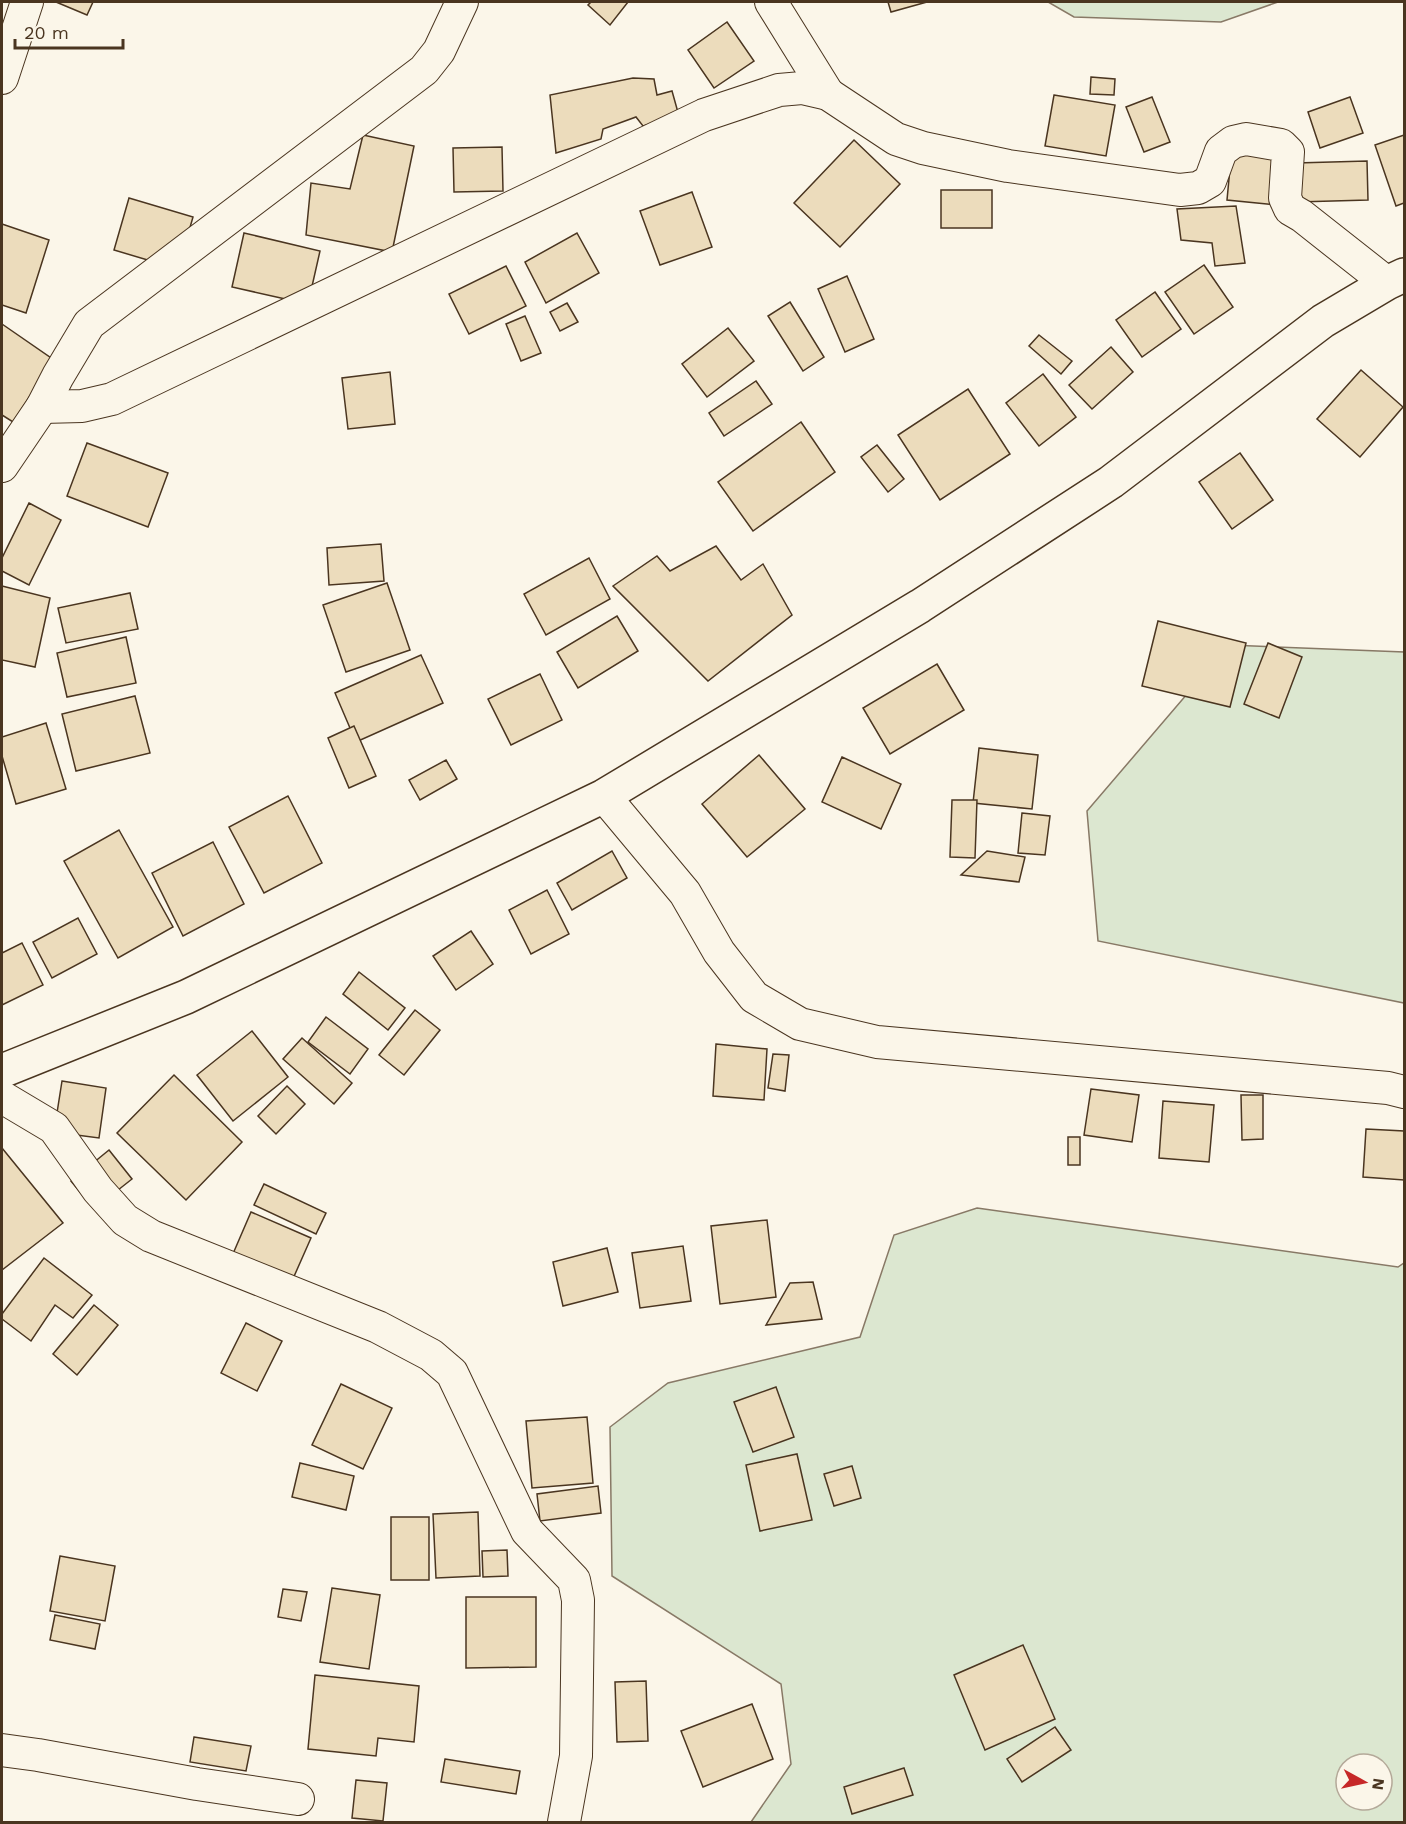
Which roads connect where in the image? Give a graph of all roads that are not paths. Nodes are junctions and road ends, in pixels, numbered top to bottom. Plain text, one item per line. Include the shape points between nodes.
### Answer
1 (27, 2) edge
2 (462, 2) edge
3 (771, 2) edge
4 (2, 78) edge
5 (828, 94) junction
6 (1396, 279) edge
7 (42, 407) junction
8 (2, 466) edge
9 (604, 796) junction
10 (2, 1071) edge
11 (1404, 1092) edge
12 (2, 1097) edge
13 (2, 1750) edge
14 (298, 1798) dead end
15 (564, 1822) edge

1 - 4 street
2 - 7 street via 439,51 424,70 89,324
3 - 5 street
5 - 6 street via 896,139 923,148 1008,166 1180,190 1198,188 1210,181 1221,151 1233,142 1246,139 1281,145 1287,152 1285,198 1290,209
5 - 7 street via 802,88 779,90 704,115 112,399 82,406
6 - 9 main road via 1323,321 1111,482 920,606
7 - 8 street
9 - 10 main road via 186,997
9 - 11 street via 686,893 719,952 754,997 800,1024 877,1042
12 - 15 street via 54,1128 98,1190 125,1220 151,1236 378,1327 431,1355 452,1373 528,1531 574,1580 578,1600 576,1756
13 - 14 street

